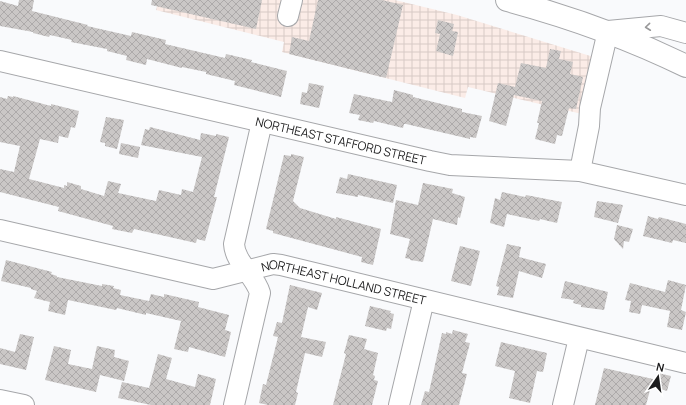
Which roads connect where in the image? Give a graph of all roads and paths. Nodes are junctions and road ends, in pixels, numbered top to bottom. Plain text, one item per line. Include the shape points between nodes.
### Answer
1 (507, 0) edge
2 (608, 31) junction
3 (686, 33) edge
4 (0, 61) edge
5 (686, 66) edge
6 (262, 122) junction
7 (580, 171) junction
8 (686, 195) edge
9 (0, 230) edge
10 (247, 271) junction
11 (424, 300) junction
12 (579, 338) junction
13 (686, 363) edge
14 (0, 400) edge
15 (24, 405) edge
16 (234, 405) edge
17 (399, 405) edge
18 (563, 405) edge

1 - 2 main road
3 -> 2 street via 661,26
2 - 5 main road
2 - 7 street via 590,108
4 - 6 street, NORTHEAST STAFFORD STREET
6 - 7 street, NORTHEAST STAFFORD STREET via 450,165
6 - 10 street via 234,244 234,252
7 - 8 street, NORTHEAST STAFFORD STREET
9 - 10 street, NORTHEAST HOLLAND STREET via 213,279
10 - 11 street, NORTHEAST HOLLAND STREET via 273,264 281,265
10 - 16 street via 260,294
11 - 12 street, NORTHEAST HOLLAND STREET
11 - 17 street
12 - 13 street, NORTHEAST HOLLAND STREET
12 - 18 street
14 - 15 street

